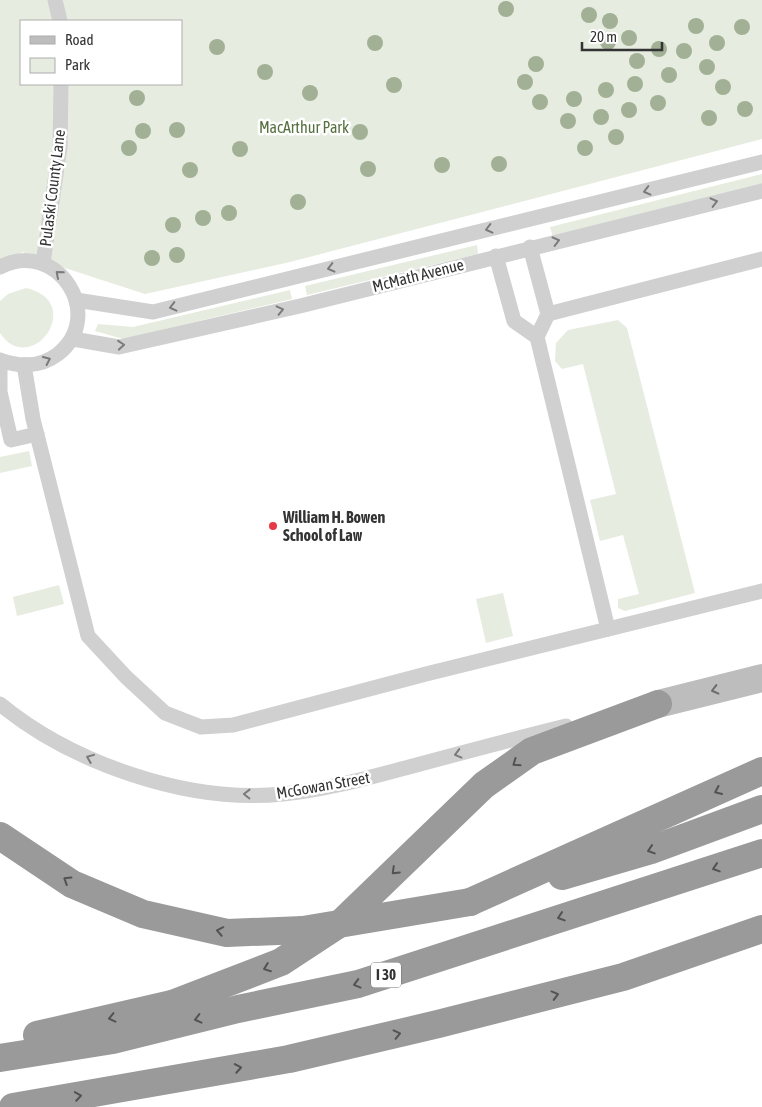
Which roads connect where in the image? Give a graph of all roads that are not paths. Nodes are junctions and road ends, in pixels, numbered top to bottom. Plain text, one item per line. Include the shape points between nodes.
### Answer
1 (55, 0) edge
2 (60, 20) edge
3 (60, 85) edge
4 (762, 162) edge
5 (762, 191) edge
6 (530, 247) junction
7 (496, 256) junction
8 (762, 259) edge
9 (43, 263) junction
10 (0, 267) edge
11 (76, 300) junction
12 (548, 314) junction
13 (537, 337) junction
14 (73, 339) junction
15 (0, 360) edge
16 (24, 365) junction
17 (37, 434) junction
18 (762, 591) edge
19 (608, 629) junction
20 (762, 678) edge
21 (0, 704) edge
22 (658, 704) junction
23 (762, 771) edge
24 (762, 809) edge
25 (0, 836) edge
26 (762, 853) edge
27 (470, 902) junction
28 (762, 929) edge
29 (0, 1044) edge
30 (0, 1058) edge
31 (13, 1107) edge

1 - 2 lane
3 - 9 lane, Pulaski County Lane via 60,147
4 -> 11 lane, McMath Avenue via 153,312
6 -> 5 lane, McMath Avenue
6 - 7 lane, McMath Avenue
6 - 12 lane
7 - 13 lane via 514,321
14 -> 7 lane, McMath Avenue via 119,347 300,306
8 - 12 lane
9 - 10 lane via 26,260
11 -> 9 lane via 58,271
11 - 14 lane via 78,317
12 - 13 lane
13 - 19 lane
16 -> 14 lane via 51,359
15 - 16 lane
15 - 17 lane via 0,392 10,440
16 - 17 lane
17 - 19 lane via 88,636 165,713 201,728 233,724
18 - 19 lane
20 -> 22 main road
22 -> 21 lane, McGowan Street via 355,781 282,794 223,793 122,772 78,754 36,731
22 -> 29 highway via 532,751 484,785 342,922 280,962 172,1004
23 -> 27 highway
24 -> 27 highway via 651,850
27 -> 25 highway, bridge via 304,930 227,933 143,914 72,884
26 -> 30 highway, I 30 via 358,984 113,1040
31 -> 28 highway via 290,1059 438,1024 623,977

